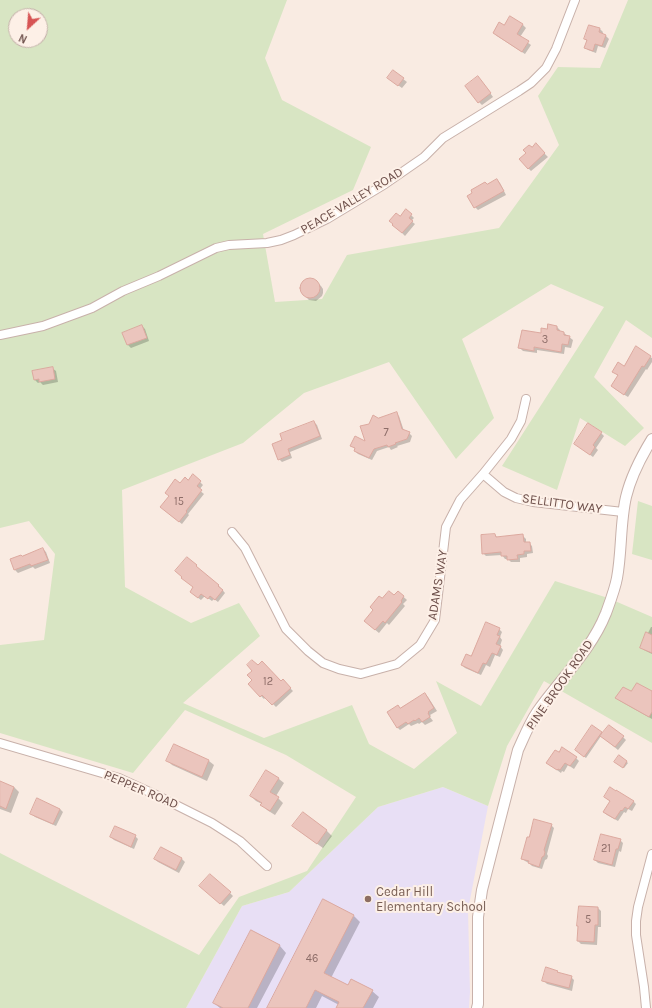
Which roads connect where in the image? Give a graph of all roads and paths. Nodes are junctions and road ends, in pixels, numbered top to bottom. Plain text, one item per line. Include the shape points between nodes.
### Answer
1 (575, 0) edge
2 (0, 335) edge
3 (526, 399) dead end
4 (652, 439) edge
5 (484, 474) junction
6 (623, 512) junction
7 (232, 532) dead end
8 (0, 743) edge
9 (652, 854) edge
10 (267, 866) dead end
11 (477, 1008) edge
12 (646, 1008) edge

1 - 2 street, PEACE VALLEY ROAD via 553,55 546,68 531,83 443,138 424,157 327,219 280,240 260,244 229,244 216,248 92,308 43,326
3 - 5 street, ADAMS WAY via 521,420 511,438
4 - 6 street, PINE BROOK ROAD via 633,476
5 - 6 street, SELLITTO WAY via 504,492 516,498
5 - 7 street, ADAMS WAY via 460,500 446,527 435,620 420,644 397,664 361,674 322,663 286,629 245,548
6 - 11 street, PINE BROOK ROAD via 617,579 606,613 586,650 537,713 518,750 481,894 478,917
8 - 10 street, PEPPER ROAD via 120,778 212,823 240,842
9 - 12 street via 636,921

